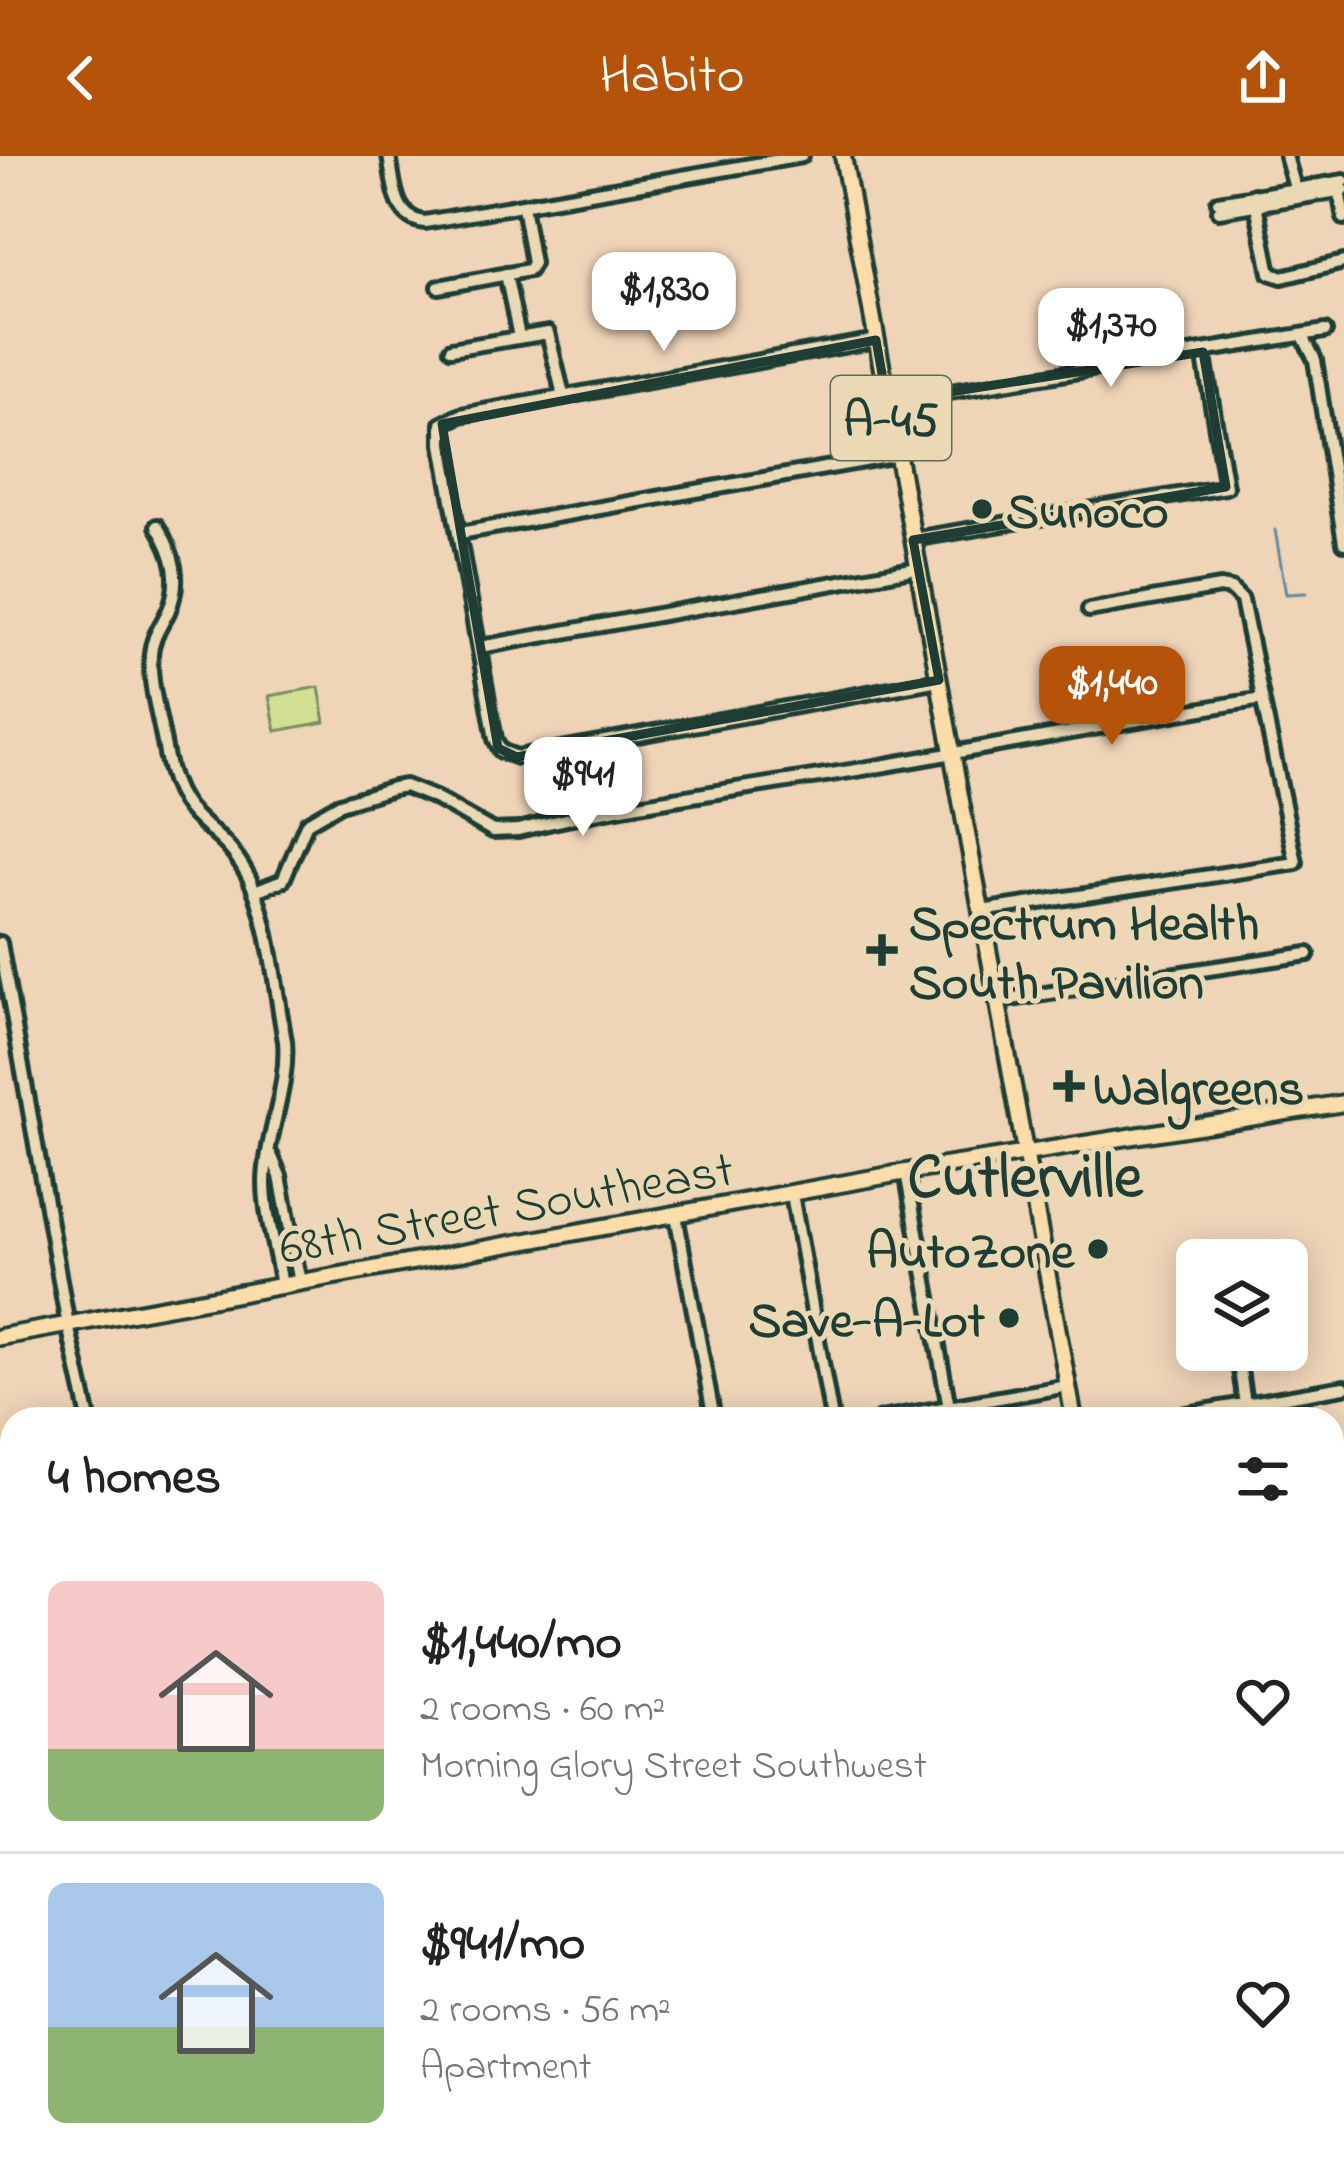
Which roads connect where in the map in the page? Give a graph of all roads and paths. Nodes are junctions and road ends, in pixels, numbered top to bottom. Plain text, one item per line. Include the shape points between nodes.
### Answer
1 (389, 156) edge
2 (802, 156) edge
3 (843, 156) edge
4 (1286, 156) edge
5 (1341, 186) edge
6 (1297, 194) junction
7 (1256, 200) junction
8 (524, 206) junction
9 (1223, 206) dead end
10 (1344, 218) edge
11 (1344, 262) edge
12 (506, 274) junction
13 (439, 287) dead end
14 (1324, 331) dead end
15 (1304, 337) junction
16 (518, 338) junction
17 (876, 340) junction
18 (451, 350) dead end
19 (1203, 352) junction
20 (563, 395) junction
21 (887, 402) junction
22 (898, 455) junction
23 (158, 526) dead end
24 (460, 533) junction
25 (913, 539) junction
26 (1344, 543) edge
27 (918, 568) junction
28 (1089, 610) dead end
29 (480, 647) junction
30 (939, 680) junction
31 (1262, 700) junction
32 (953, 752) junction
33 (255, 891) junction
34 (981, 911) junction
35 (0, 943) edge
36 (1308, 954) dead end
37 (998, 1001) junction
38 (6, 1011) edge
39 (1344, 1103) edge
40 (1026, 1152) junction
41 (271, 1155) junction
42 (906, 1172) junction
43 (792, 1194) junction
44 (676, 1215) junction
45 (300, 1283) junction
46 (282, 1286) junction
47 (68, 1325) junction
48 (0, 1337) edge
49 (1241, 1371) edge
50 (1068, 1386) junction
51 (1344, 1387) edge
52 (1245, 1404) junction
53 (86, 1407) edge
54 (712, 1407) edge
55 (830, 1407) edge
56 (949, 1407) joint
57 (1072, 1407) edge
58 (1227, 1407) edge

1 - 8 street via 401,209 413,221
2 - 8 street
3 - 17 main road, A-45
4 - 6 street
5 - 6 street
5 - 10 street
6 - 7 street
7 - 9 street
7 - 11 street via 1270,273
8 - 12 street via 533,263
12 - 13 street
12 - 16 street
14 - 15 street
15 - 19 street
15 - 26 street via 1315,360
16 - 18 street
16 - 20 street via 548,333
17 - 20 street
17 - 21 main road, A-45
19 - 21 street
19 - 25 street via 1226,487
20 - 24 street via 442,424
21 - 22 main road, A-45
22 - 24 street
22 - 25 main road, A-45
23 - 33 street via 176,573 151,656 169,770 188,812 234,853
24 - 29 street
25 - 27 main road, A-45
27 - 29 street
27 - 30 main road, A-45
28 - 31 street via 1231,589 1242,600
29 - 30 street via 495,739 517,757
30 - 32 main road, A-45
31 - 32 street
31 - 34 street via 1295,863
32 - 33 street via 499,831 435,798 393,788 307,823 283,880
32 - 34 main road, A-45
33 - 41 street via 286,1056
34 - 37 main road, A-45
35 - 38 street
36 - 37 street
37 - 40 main road, A-45
38 - 47 street
39 - 40 main road, 68th Street Southeast
40 - 42 main road, 68th Street Southeast
40 - 50 main road, A-45
41 - 45 street
41 - 46 street via 265,1187
42 - 43 main road, 68th Street Southeast
42 - 56 street
43 - 44 main road, 68th Street Southeast
43 - 55 street
44 - 45 main road, 68th Street Southeast
44 - 54 street
45 - 46 main road, 68th Street Southeast
46 - 47 main road, 68th Street Southeast
47 - 48 main road, 68th Street Southeast
47 - 53 street
49 - 52 street
50 - 56 street
50 - 57 main road, A-45
51 - 52 street
52 - 58 street

